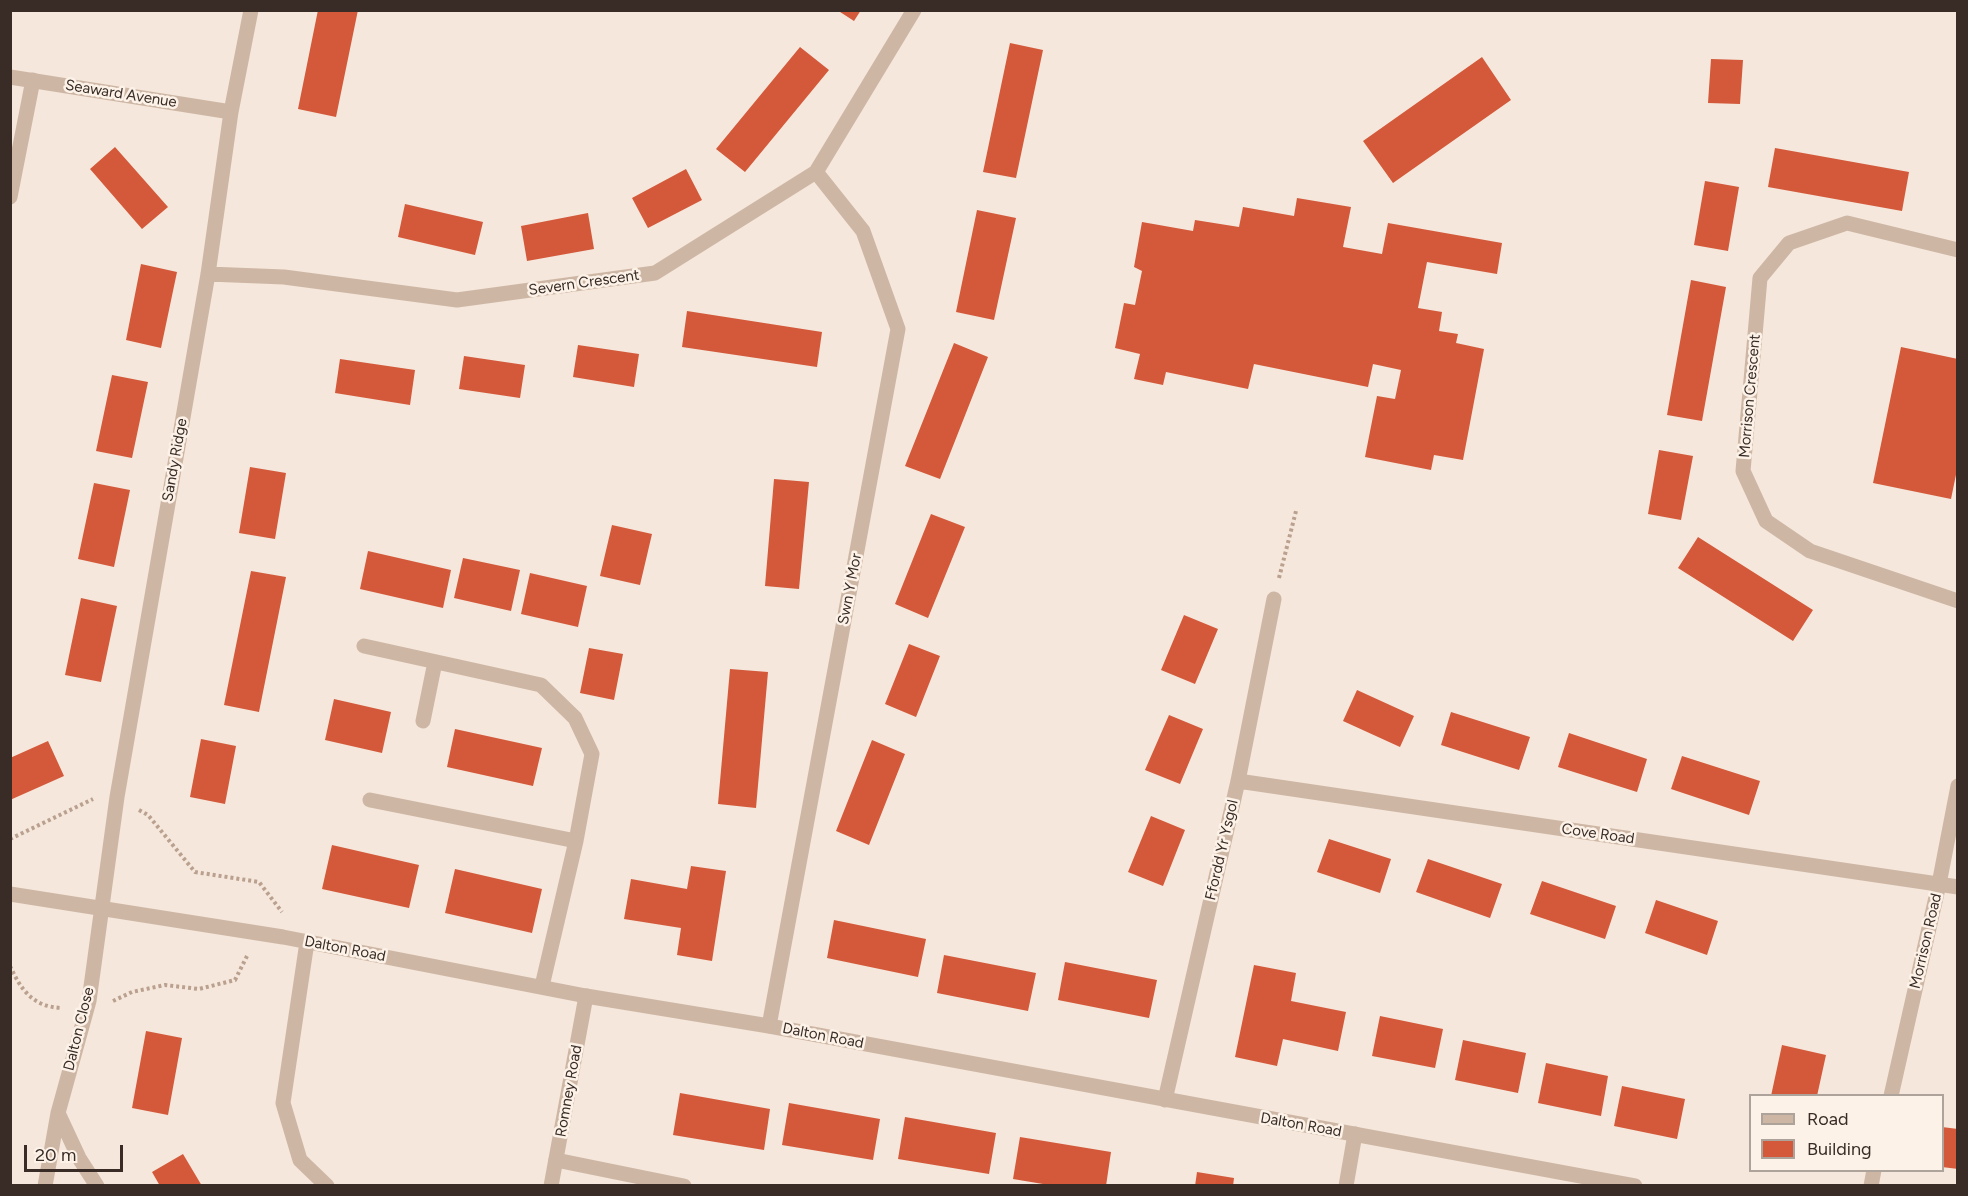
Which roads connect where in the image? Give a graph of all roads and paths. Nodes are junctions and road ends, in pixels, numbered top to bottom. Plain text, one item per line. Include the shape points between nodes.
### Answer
1 (250, 10) edge
2 (914, 10) edge
3 (10, 77) edge
4 (33, 80) junction
5 (231, 112) junction
6 (816, 172) junction
7 (10, 198) edge
8 (1958, 250) edge
9 (208, 274) junction
10 (1296, 511) dead end
11 (1274, 599) joint
12 (1958, 601) edge
13 (364, 646) dead end
14 (435, 662) junction
15 (423, 721) dead end
16 (1238, 781) junction
17 (1958, 786) edge
18 (117, 797) junction
19 (370, 800) dead end
20 (10, 839) edge
21 (576, 841) junction
22 (1939, 884) junction
23 (1958, 887) edge
24 (10, 894) edge
25 (100, 909) junction
26 (283, 937) junction
27 (307, 942) junction
28 (248, 954) dead end
29 (10, 966) edge
30 (542, 986) junction
31 (586, 996) junction
32 (88, 1005) junction
33 (769, 1026) junction
34 (1891, 1094) edge
35 (1165, 1100) junction
36 (58, 1113) junction
37 (1355, 1134) junction
38 (556, 1160) junction
39 (45, 1185) edge
40 (97, 1185) edge
41 (327, 1185) edge
42 (551, 1185) edge
43 (684, 1185) edge
44 (1346, 1185) edge
45 (1635, 1185) edge

1 - 5 street, Sandy Ridge
2 - 6 street, Severn Crescent
3 - 4 street, Seaward Avenue
4 - 5 street, Seaward Avenue
4 - 7 street
5 - 9 street, Sandy Ridge
6 - 9 street, Severn Crescent via 655,273 457,300 284,277
6 - 33 street, Swn Y Mor via 863,231 898,329
8 - 12 street, Morrison Crescent via 1847,223 1789,243 1760,278 1743,471 1766,520 1810,551
9 - 18 street, Sandy Ridge
10 - 11 path
11 - 16 street, Ffordd Yr Ysgol
13 - 14 street
14 - 15 street
14 - 21 street via 541,685 575,718 592,754
16 - 22 street, Cove Road
16 - 35 street, Ffordd Yr Ysgol
17 - 22 street, Morrison Road
18 - 20 path via 99,796
18 - 25 street, Sandy Ridge
18 - 26 path via 148,815 195,872 259,882 282,909
19 - 21 street
21 - 30 street
22 - 23 street, Cove Road
22 - 34 street, Morrison Road
24 - 25 street, Dalton Road
25 - 26 street, Dalton Road
25 - 32 street, Dalton Close
26 - 27 street, Dalton Road
27 - 30 street, Dalton Road
27 - 41 street via 283,1103 300,1160
28 - 32 path via 235,981 199,989 165,985 132,992 116,1001
29 - 32 path via 22,991 50,1008
30 - 31 street, Dalton Road
31 - 33 street, Dalton Road
31 - 38 street, Romney Road
32 - 36 street, Dalton Close
33 - 35 street, Dalton Road
35 - 37 street, Dalton Road
36 - 39 street, Dalton Close
36 - 40 street
37 - 44 street
37 - 45 street, Dalton Road
38 - 42 street, Romney Road
38 - 43 street

